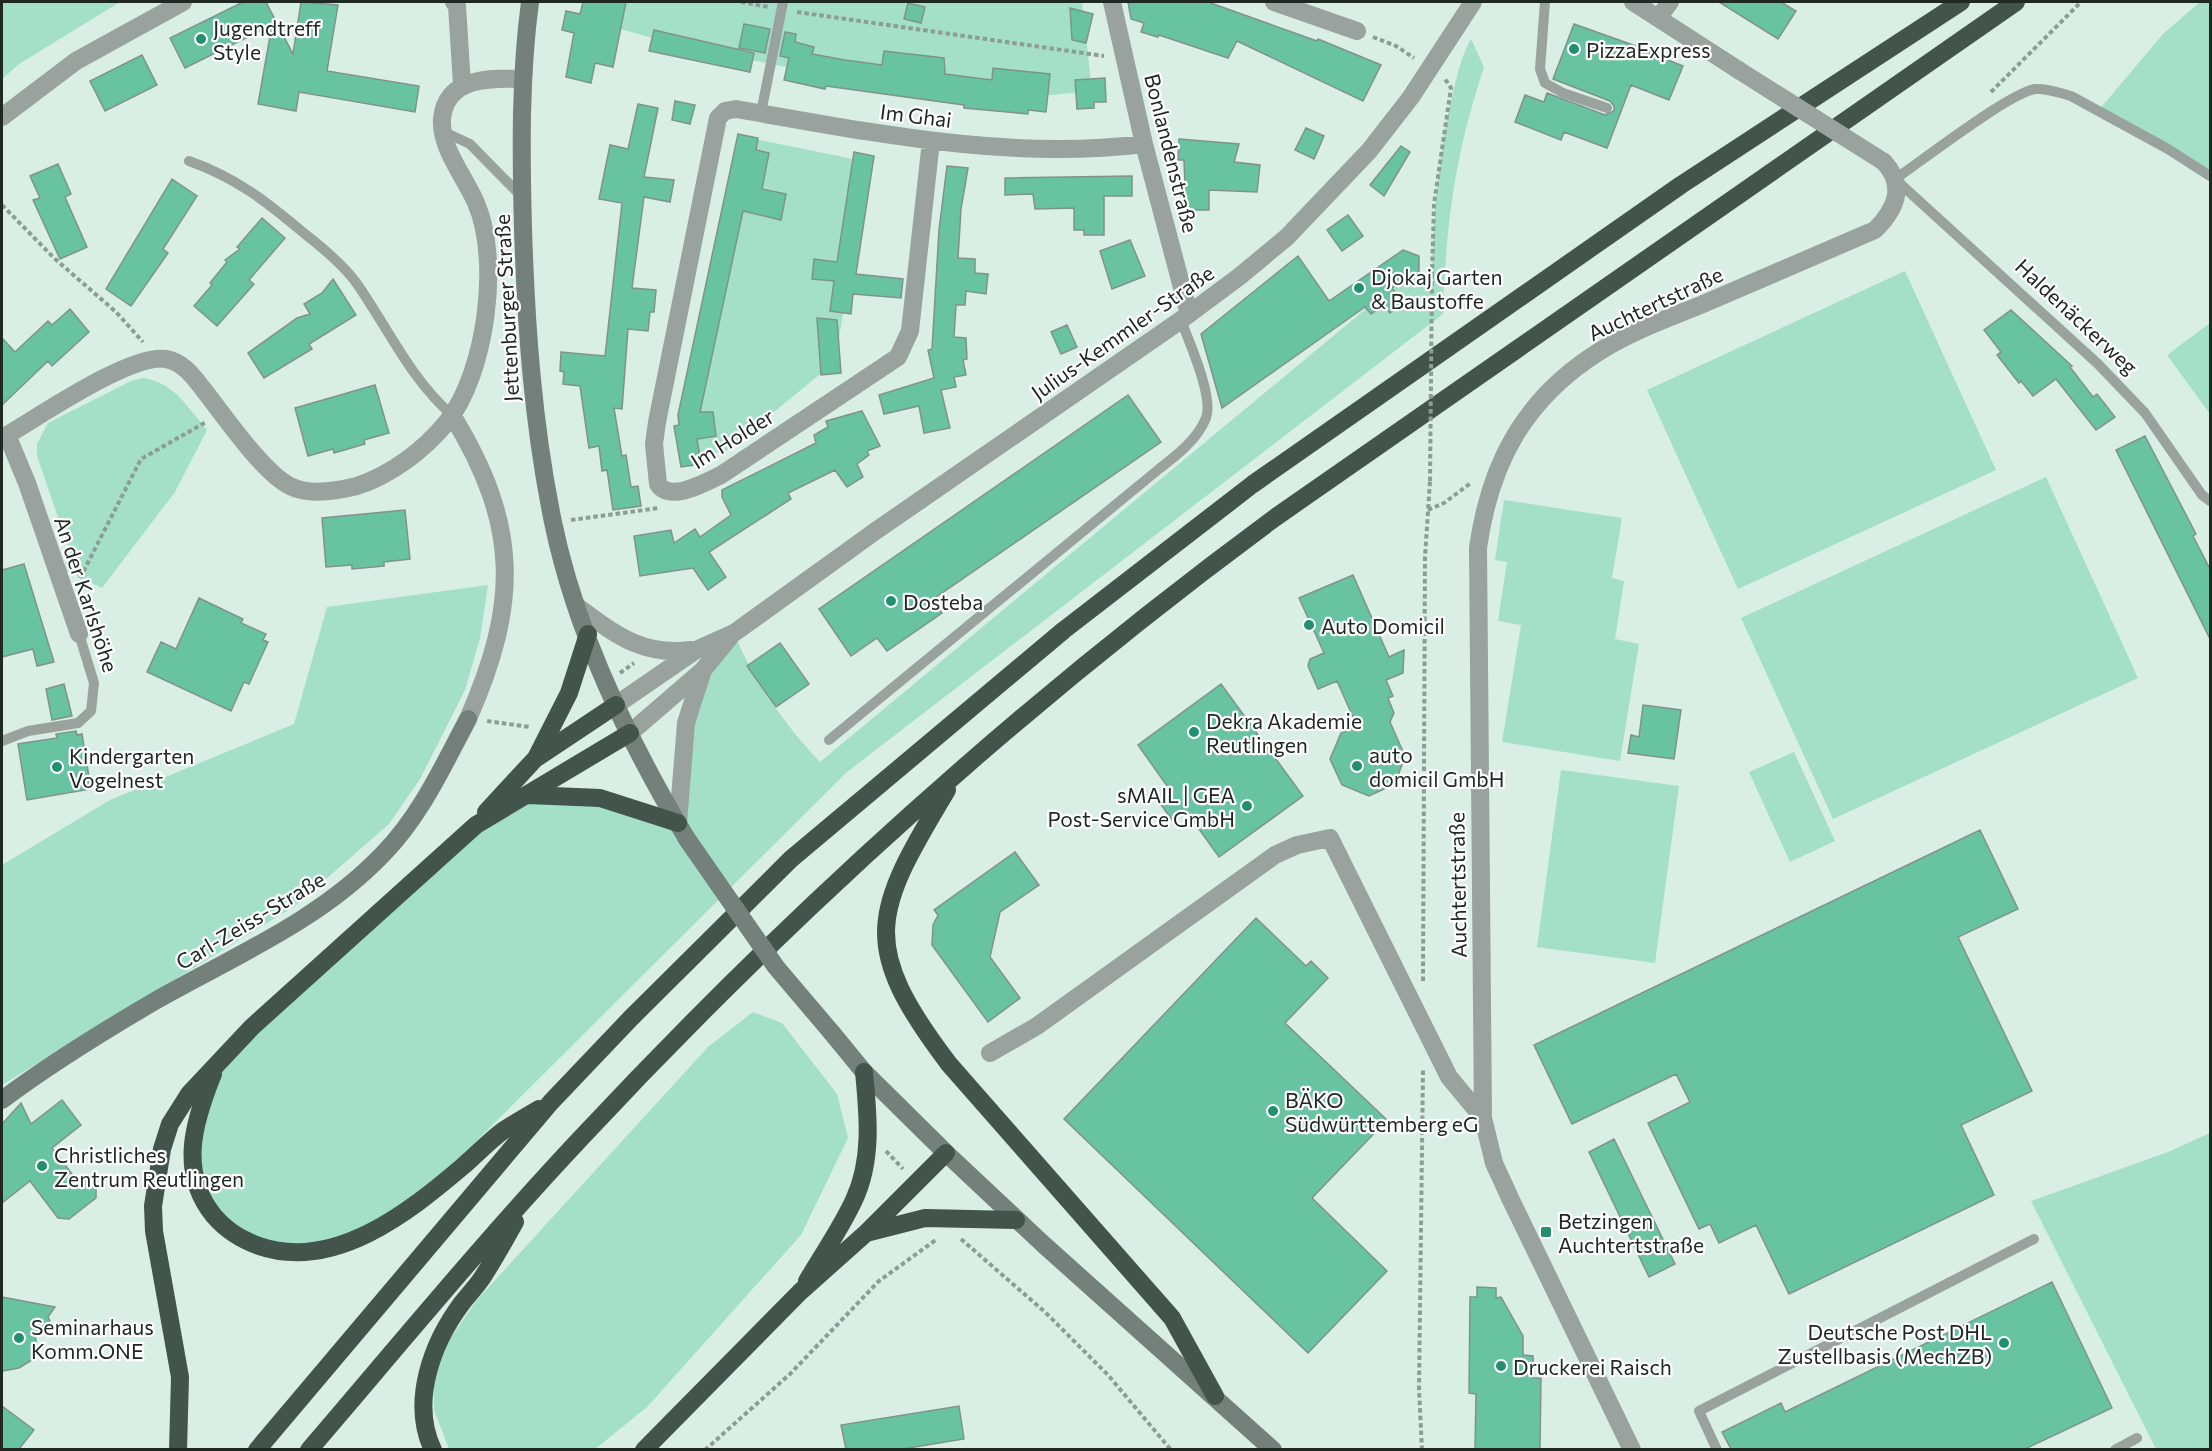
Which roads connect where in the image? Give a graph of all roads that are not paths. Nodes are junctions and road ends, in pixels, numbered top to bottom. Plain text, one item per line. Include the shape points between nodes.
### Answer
1 (183, 2) edge
2 (454, 2) edge
3 (530, 2) edge
4 (1112, 2) edge
5 (1274, 2) edge
6 (1473, 2) edge
7 (1545, 2) edge
8 (1633, 2) edge
9 (1670, 2) edge
10 (1961, 2) edge
11 (2016, 2) edge
12 (782, 5) edge
13 (1659, 17) junction
14 (1357, 32) road end
15 (523, 79) junction
16 (462, 85) junction
17 (1607, 108) dead end
18 (761, 113) junction
19 (2, 117) edge
20 (442, 131) junction
21 (931, 141) junction
22 (1144, 144) junction
23 (712, 148) joint
24 (189, 161) dead end
25 (2211, 176) edge
26 (1895, 179) junction
27 (522, 198) junction
28 (1185, 317) junction
29 (452, 414) junction
30 (4, 437) edge
31 (2211, 501) edge
32 (578, 607) junction
33 (734, 633) junction
34 (79, 634) joint
35 (588, 634) junction
36 (696, 650) junction
37 (703, 670) junction
38 (616, 705) junction
39 (630, 733) junction
40 (828, 740) dead end
41 (2, 741) edge
42 (536, 758) junction
43 (956, 774) junction
44 (526, 795) junction
45 (678, 823) junction
46 (476, 825) junction
47 (990, 1053) dead end
48 (219, 1060) junction
49 (864, 1072) junction
50 (2, 1100) edge
51 (550, 1102) junction
52 (1483, 1118) junction
53 (945, 1153) junction
54 (536, 1187) junction
55 (1016, 1220) junction
56 (865, 1234) junction
57 (2034, 1239) dead end
58 (800, 1292) junction
59 (1215, 1396) junction
60 (2137, 1438) dead end
61 (178, 1449) edge
62 (257, 1449) edge
63 (309, 1449) edge
64 (433, 1449) edge
65 (644, 1449) edge
66 (1273, 1449) edge
67 (1632, 1449) edge
68 (1717, 1449) edge
69 (2115, 1449) edge

1 - 19 street via 76,61
2 - 16 street
3 - 15 street, Jettenburger Straße
4 - 22 street, Bonlandenstraße
5 - 14 street
6 - 28 street, Julius-Kemmler-Straße via 1391,125 1334,191 1287,237
7 - 17 lane via 1540,69 1545,83
8 - 13 street
9 - 13 street
10 - 51 highway via 1681,185 1300,450 1158,555 791,859
11 - 43 highway via 1276,517 1141,621
12 - 18 lane
13 - 26 street, bridge via 1884,162
15 - 16 street via 478,80
15 - 27 street, Jettenburger Straße
16 - 20 street via 445,107
18 - 21 street, Im Ghai
18 - 23 street, Im Ghai via 725,111 718,118
20 - 27 lane via 475,149
20 - 29 street via 483,220 488,257 484,318 475,364
21 - 22 street, Im Ghai via 1082,149
21 - 23 street, Im Holder via 910,331 898,357 721,475 692,489 667,491 658,484 654,444
22 - 28 street, Bonlandenstraße
24 - 29 lane via 261,196 340,264 428,391
25 - 26 lane via 2071,96 2035,89 2000,107
26 - 31 lane, Haldenäckerweg via 2098,364 2145,413 2202,495
26 - 52 street, Auchtertstraße via 1896,202 1875,230 1622,339 1576,367 1527,415 1500,464 1488,494 1478,548
27 - 32 street, Jettenburger Straße via 530,375 553,523
28 - 33 street, Julius-Kemmler-Straße
28 - 40 lane via 1206,398 1207,416 1198,433 1160,469
29 - 30 street via 428,443 394,468 364,483 300,490 282,481 186,369 166,359 156,359 119,370
29 - 50 street, Carl-Zeiss-Straße via 477,462 496,512 507,580 500,632 488,671 432,788 384,853 324,906 155,1001
30 - 34 street, An der Karlshöhe
32 - 35 street, Jettenburger Straße
32 - 36 street via 617,636 639,646 670,653
33 - 36 street, Julius-Kemmler-Straße
33 - 37 street, Julius-Kemmler-Straße
34 - 41 lane, An der Karlshöhe via 94,683 93,705 87,717 78,723 28,731
35 - 38 street, Jettenburger Straße
35 - 42 highway via 569,693
36 - 38 street, Julius-Kemmler-Straße
37 - 39 street, Julius-Kemmler-Straße
37 - 45 street, Julius-Kemmler-Straße via 686,723
38 - 39 street, Jettenburger Straße
38 - 42 highway
39 - 44 highway
39 - 45 street, Jettenburger Straße
42 - 46 highway
43 - 54 highway via 742,974
43 - 59 highway via 902,867 892,894 885,921 894,978 919,1024 949,1064 1172,1318
44 - 45 highway via 600,798
44 - 46 highway
45 - 49 street, Jettenburger Straße, bridge via 777,967
46 - 48 highway via 351,935
47 - 52 street via 1037,1026 1275,855 1297,845 1330,838 1449,1077
48 - 51 highway via 192,1137 191,1157 198,1189 211,1212 229,1230 253,1244 280,1252 317,1252 374,1229 411,1206 503,1131
48 - 61 highway via 189,1094 170,1124 155,1184 154,1231 180,1377
49 - 53 street, Jettenburger Straße
49 - 58 highway via 868,1133 864,1169 854,1199
51 - 62 highway
52 - 67 street, Auchtertstraße via 1494,1163
53 - 55 street, Jettenburger Straße
53 - 56 highway
54 - 63 highway
54 - 64 highway via 481,1280 461,1304 430,1364 423,1419
55 - 56 highway via 925,1218
55 - 59 street, Jettenburger Straße
56 - 58 highway
57 - 68 lane via 1699,1411
58 - 65 highway
59 - 66 street, Jettenburger Straße
60 - 69 lane

